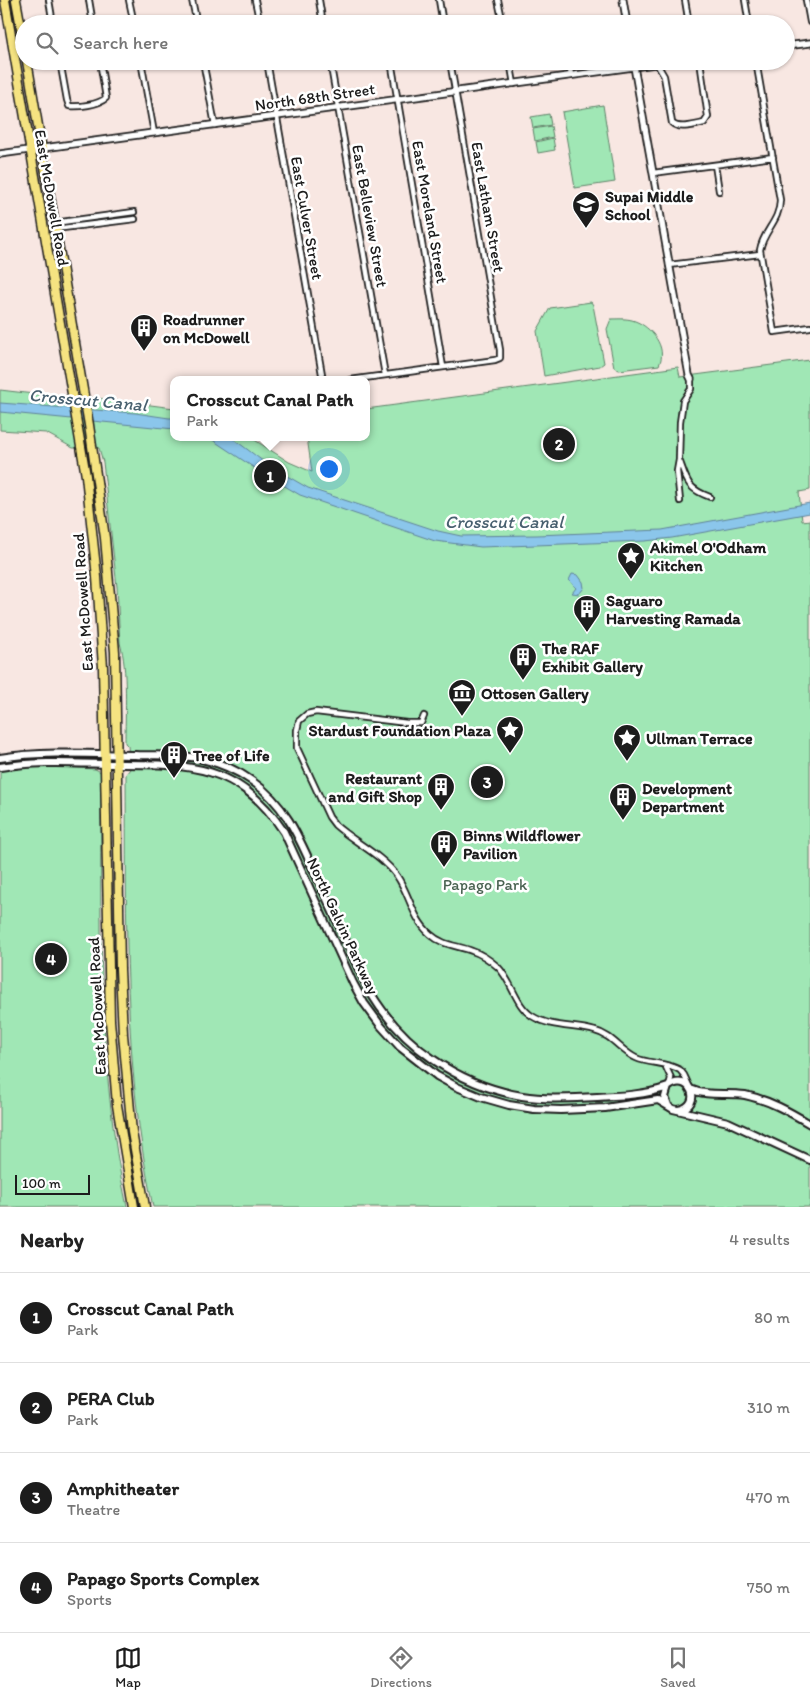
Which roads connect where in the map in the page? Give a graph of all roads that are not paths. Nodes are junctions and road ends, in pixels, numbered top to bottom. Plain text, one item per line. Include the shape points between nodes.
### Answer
1 (5, 0) edge
2 (16, 0) edge
3 (49, 0) edge
4 (89, 0) edge
5 (129, 0) edge
6 (192, 0) edge
7 (255, 0) edge
8 (319, 0) edge
9 (439, 0) edge
10 (498, 0) edge
11 (623, 0) edge
12 (685, 0) edge
13 (745, 0) edge
14 (806, 0) edge
15 (19, 15) edge
16 (52, 15) edge
17 (92, 15) edge
18 (132, 15) edge
19 (194, 15) edge
20 (258, 15) edge
21 (322, 15) edge
22 (442, 15) edge
23 (501, 15) edge
24 (626, 15) edge
25 (688, 15) edge
26 (748, 15) edge
27 (810, 22) edge
28 (12, 43) junction
29 (15, 43) edge
30 (810, 43) edge
31 (795, 45) edge
32 (15, 61) edge
33 (17, 70) edge
34 (29, 70) edge
35 (62, 70) edge
36 (101, 70) edge
37 (143, 70) edge
38 (206, 70) edge
39 (269, 70) edge
40 (332, 70) edge
41 (393, 70) edge
42 (452, 70) edge
43 (512, 70) edge
44 (570, 70) edge
45 (602, 70) edge
46 (634, 70) edge
47 (660, 70) edge
48 (666, 70) edge
49 (701, 70) edge
50 (758, 70) edge
51 (571, 76) junction
52 (664, 76) junction
53 (514, 84) junction
54 (456, 92) junction
55 (398, 100) junction
56 (339, 108) junction
57 (277, 116) junction
58 (215, 125) junction
59 (154, 133) junction
60 (42, 148) junction
61 (30, 150) junction
62 (0, 154) edge
63 (773, 157) junction
64 (714, 165) junction
65 (653, 173) junction
66 (719, 191) dead end
67 (134, 212) dead end
68 (136, 219) dead end
69 (55, 226) junction
70 (58, 242) junction
71 (46, 244) junction
72 (760, 254) junction
73 (669, 266) junction
74 (810, 327) edge
75 (443, 367) junction
76 (385, 375) junction
77 (321, 376) edge
78 (370, 377) edge
79 (691, 379) joint
80 (679, 460) junction
81 (710, 497) dead end
82 (680, 501) dead end
83 (104, 527) junction
84 (97, 577) junction
85 (113, 631) junction
86 (424, 716) dead end
87 (105, 754) junction
88 (117, 755) junction
89 (0, 758) edge
90 (105, 764) junction
91 (117, 764) junction
92 (0, 767) edge
93 (665, 1066) junction
94 (668, 1086) junction
95 (690, 1089) junction
96 (668, 1104) junction
97 (677, 1110) junction
98 (810, 1124) edge
99 (810, 1160) edge
100 (134, 1207) edge
101 (145, 1207) edge

1 - 28 main road, East McDowell Road
2 - 15 main road
3 - 16 street
4 - 17 street
5 - 18 street
6 - 19 street
7 - 20 street
8 - 21 street
9 - 22 street
10 - 23 street
11 - 24 street
12 - 25 street
13 - 26 street
14 - 27 street
28 - 29 main road
28 - 32 main road, East McDowell Road
30 - 31 street
33 - 61 main road, East McDowell Road
34 - 60 main road, East McDowell Road
35 - 36 street via 69,106 75,107 102,102 106,98
37 - 59 street
38 - 58 street
39 - 57 street, East Culver Street
40 - 56 street, East Belleview Street
41 - 55 street, East Moreland Street
42 - 54 street, East Latham Street
43 - 53 street
44 - 51 street
45 - 51 street, North 68th Street
46 - 65 street
47 - 52 street
48 - 52 street
49 - 52 street via 708,115 706,121 679,127 671,121
50 - 63 street
51 - 53 street, North 68th Street
53 - 54 street, North 68th Street
54 - 55 street, North 68th Street
54 - 75 street, East Latham Street via 500,358
55 - 56 street, North 68th Street
55 - 75 street, East Moreland Street
56 - 57 street, North 68th Street
56 - 76 street, East Belleview Street
57 - 58 street, North 68th Street
57 - 77 street, East Culver Street
58 - 59 street, North 68th Street
59 - 60 street, North 68th Street
60 - 61 street, North 68th Street
60 - 69 main road, East McDowell Road
61 - 62 street, North 68th Street
61 - 71 main road, East McDowell Road
63 - 64 street
63 - 72 street via 780,209 763,238
64 - 65 street
64 - 66 street
65 - 73 street
67 - 69 street
68 - 69 street
69 - 70 main road, East McDowell Road
70 - 71 main road
70 - 83 main road, East McDowell Road
71 - 84 main road, East McDowell Road via 86,476
72 - 73 street
72 - 74 street via 774,332
73 - 79 street
75 - 76 street
76 - 78 street
79 - 80 street via 691,389 683,401
80 - 81 street via 690,486
80 - 82 street
83 - 84 main road
83 - 85 main road, East McDowell Road
84 - 85 main road via 104,588
84 - 87 main road, East McDowell Road
85 - 88 main road, East McDowell Road
86 - 93 street via 421,723 316,712 302,717 297,748 329,817 396,875 422,926 440,942 471,950 488,959 505,976 521,1006 531,1015 545,1023 603,1033 630,1055
87 - 88 main road, North Galvin Parkway
87 - 89 main road, North Galvin Parkway via 39,754
87 - 90 main road, East McDowell Road
88 - 91 main road, East McDowell Road
88 - 94 main road, North Galvin Parkway via 188,757 211,761 243,775 271,796 296,831 371,993 399,1030 444,1067 489,1088 537,1098 643,1094
90 - 91 main road, North Galvin Parkway
90 - 92 main road, North Galvin Parkway via 46,762
90 - 100 main road, East McDowell Road via 110,1020 118,1112
91 - 96 main road, North Galvin Parkway via 205,770 236,784 264,805 288,840 364,1003 400,1047 436,1076 481,1097 524,1108 605,1108 653,1100
91 - 101 main road, East McDowell Road via 123,1034 132,1132
93 - 94 street via 671,1074
93 - 95 street via 683,1072
94 - 95 main road via 680,1082
94 - 96 main road via 665,1097
95 - 97 main road via 689,1105
95 - 98 main road via 760,1099
96 - 97 main road
97 - 99 main road via 728,1122

